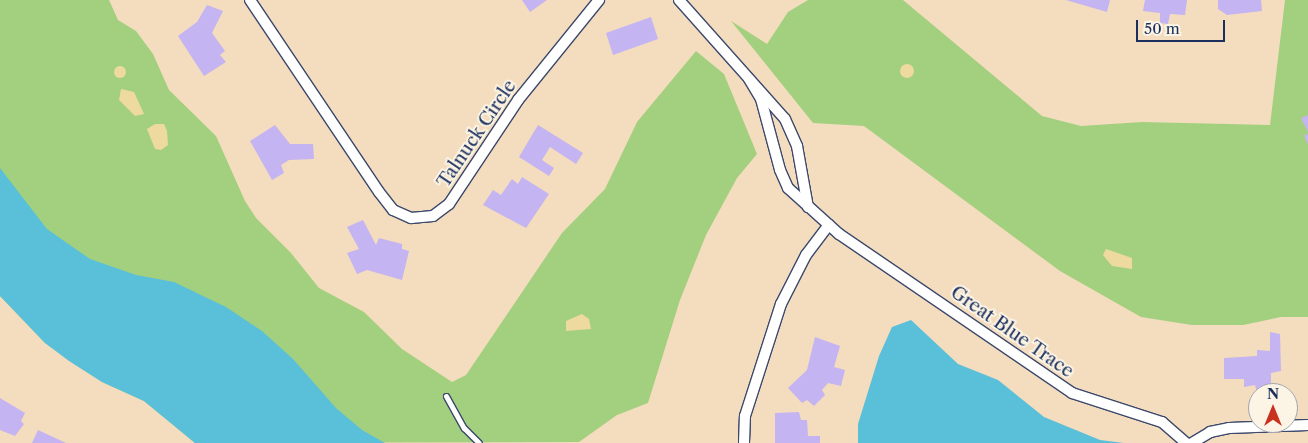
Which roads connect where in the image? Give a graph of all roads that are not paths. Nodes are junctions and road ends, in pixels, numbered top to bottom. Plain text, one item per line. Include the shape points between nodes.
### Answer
1 (250, 0) edge
2 (599, 0) edge
3 (679, 0) edge
4 (749, 79) junction
5 (808, 207) junction
6 (829, 225) junction
7 (446, 396) dead end
8 (1308, 426) edge
9 (479, 443) edge
10 (744, 443) edge
11 (1186, 443) edge
12 (1192, 443) edge

1 - 2 street, Talnuck Circle via 379,192 393,210 411,218 433,216 449,204 518,100
3 - 4 street, Great Blue Trace
4 - 5 street, Great Blue Trace via 761,99 788,188
4 - 5 street, Great Blue Trace via 785,119 797,146
5 - 6 street, Great Blue Trace
6 - 10 street via 806,255 781,304 744,416
6 - 11 street, Great Blue Trace via 1072,393 1162,422
7 - 9 lane via 464,428
8 - 12 street via 1229,428 1210,432

